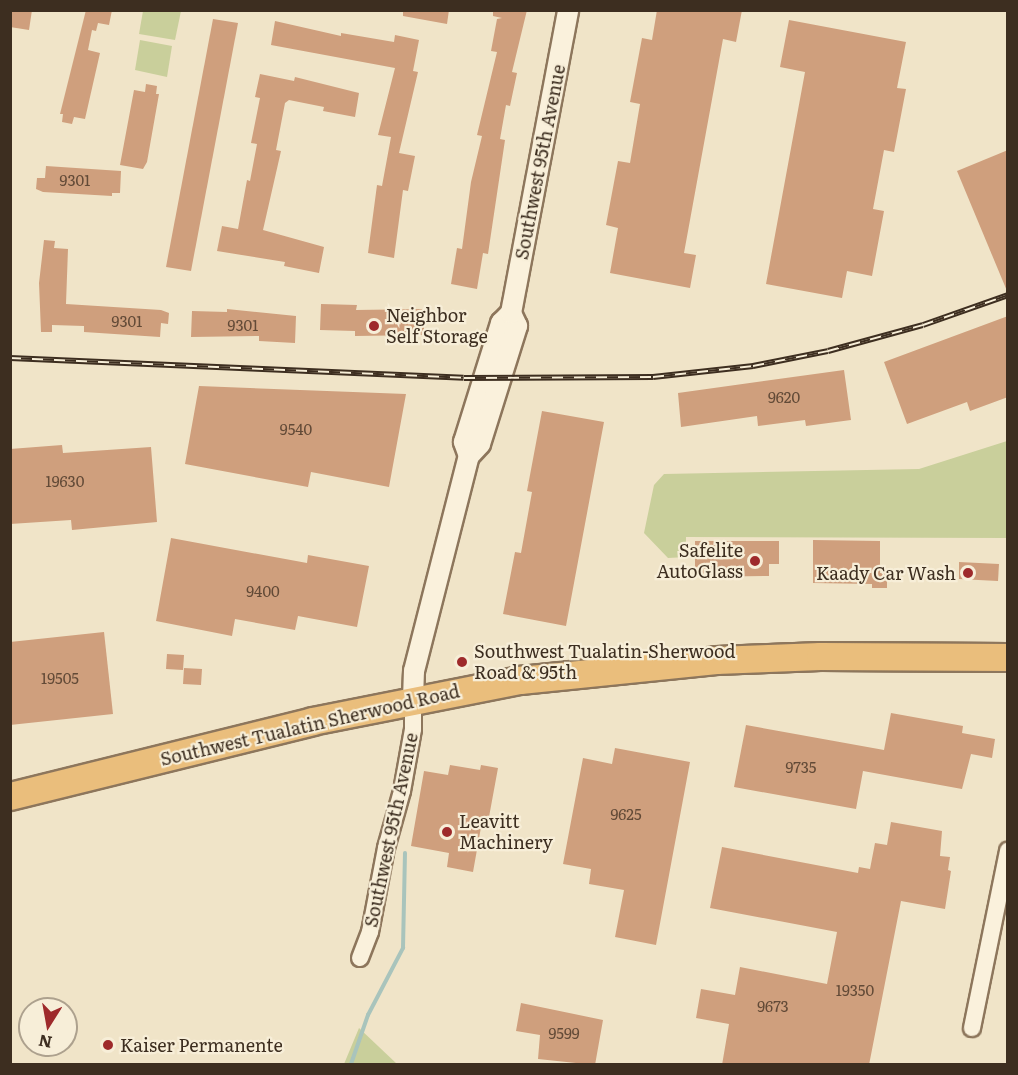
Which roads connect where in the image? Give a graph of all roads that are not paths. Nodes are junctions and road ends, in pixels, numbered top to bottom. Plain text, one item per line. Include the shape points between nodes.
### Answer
1 (568, 10) edge
2 (1008, 657) edge
3 (413, 699) junction
4 (10, 796) edge
5 (1008, 851) edge
6 (1002, 917) edge
7 (360, 958) dead end
8 (972, 1028) dead end

1 - 3 street, Southwest 95th Avenue via 511,313 517,326 480,444 468,456 414,671
2 - 3 highway, Southwest Tualatin Sherwood Road via 820,656 672,663 520,680
3 - 4 highway, Southwest Tualatin Sherwood Road
3 - 7 street, Southwest 95th Avenue via 413,729 402,791
5 - 6 street
6 - 8 street

